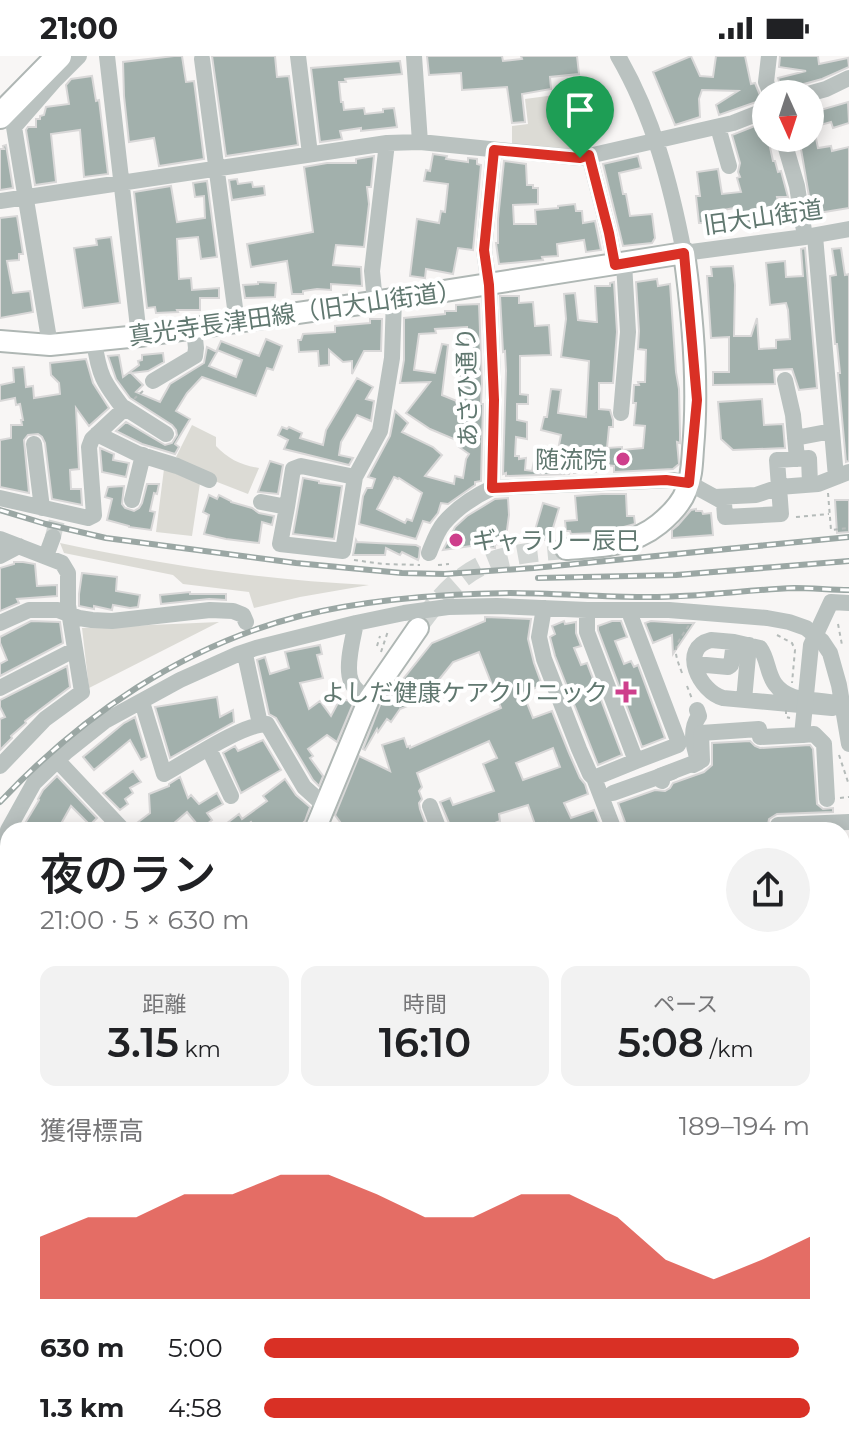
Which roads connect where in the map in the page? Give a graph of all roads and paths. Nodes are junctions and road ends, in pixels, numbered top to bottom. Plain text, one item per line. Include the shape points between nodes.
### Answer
1 (39, 56) edge
2 (59, 56) edge
3 (79, 56) edge
4 (107, 56) edge
5 (298, 56) edge
6 (414, 56) edge
7 (618, 56) edge
8 (769, 56) edge
9 (202, 59) dead end
10 (849, 78) edge
11 (766, 80) edge
12 (824, 90) edge
13 (0, 98) edge
14 (0, 116) edge
15 (752, 116) edge
16 (718, 127) junction
17 (420, 142) junction
18 (656, 142) junction
19 (387, 143) junction
20 (494, 150) junction
21 (787, 152) edge
22 (310, 154) junction
23 (589, 155) junction
24 (729, 166) dead end
25 (216, 168) junction
26 (121, 183) junction
27 (27, 197) junction
28 (0, 201) edge
29 (849, 229) edge
30 (810, 236) junction
31 (684, 253) junction
32 (619, 264) junction
33 (489, 285) junction
34 (384, 301) junction
35 (237, 323) junction
36 (194, 329) junction
37 (139, 336) junction
38 (0, 341) edge
39 (94, 341) junction
40 (50, 345) junction
41 (785, 380) dead end
42 (153, 381) joint
43 (125, 408) joint
44 (621, 413) dead end
45 (832, 431) junction
46 (97, 434) junction
47 (166, 434) dead end
48 (795, 438) junction
49 (34, 444) dead end
50 (143, 455) junction
51 (797, 459) junction
52 (355, 477) junction
53 (838, 479) edge
54 (209, 480) dead end
55 (689, 483) junction
56 (810, 484) junction
57 (779, 487) junction
58 (492, 488) junction
59 (715, 497) junction
60 (0, 498) edge
61 (132, 500) dead end
62 (261, 502) dead end
63 (287, 507) junction
64 (42, 508) junction
65 (830, 514) junction
66 (794, 517) dead end
67 (849, 528) edge
68 (53, 537) tunnel mouth
69 (0, 539) edge
70 (19, 546) junction
71 (566, 549) tunnel mouth
72 (0, 556) edge
73 (46, 556) junction
74 (343, 559) dead end
75 (427, 561) junction
76 (449, 564) dead end
77 (849, 603) edge
78 (544, 608) junction
79 (587, 610) junction
80 (630, 610) junction
81 (70, 615) junction
82 (0, 623) edge
83 (356, 623) junction
84 (390, 626) dead end
85 (418, 628) tunnel mouth
86 (380, 636) dead end
87 (250, 641) junction
88 (741, 644) junction
89 (377, 646) dead end
90 (74, 650) junction
91 (381, 654) dead end
92 (695, 664) junction
93 (841, 666) edge
94 (0, 688) edge
95 (369, 699) junction
96 (744, 700) junction
97 (142, 702) junction
98 (842, 705) junction
99 (697, 710) dead end
100 (260, 724) junction
101 (802, 735) junction
102 (849, 744) edge
103 (209, 749) junction
104 (57, 760) junction
105 (636, 761) junction
106 (0, 766) edge
107 (594, 778) junction
108 (662, 781) dead end
109 (613, 793) dead end
110 (231, 796) dead end
111 (827, 799) dead end
112 (325, 806) junction
113 (430, 806) dead end
114 (12, 822) edge
115 (115, 822) edge
116 (318, 822) edge
117 (436, 822) edge
118 (611, 822) edge

1 - 13 highway
2 - 14 highway
3 - 27 street via 14,127
4 - 26 street
5 - 22 street
6 - 17 street
7 - 18 street
8 - 11 street
9 - 25 street
10 - 12 street
15 - 16 street
16 - 18 street
16 - 24 street
17 - 19 street
17 - 20 street
18 - 23 street
18 - 31 street
19 - 22 street
19 - 34 street via 372,271
20 - 23 street
20 - 33 street, あさひ通り via 484,250
21 - 30 street
22 - 25 street
23 - 32 street
25 - 26 street
25 - 35 street
26 - 27 street
26 - 37 street
27 - 28 street
27 - 40 street
29 - 30 street, 旧大山街道
30 - 31 street, 旧大山街道
30 - 45 street
31 - 32 main road, 真光寺長津田線（旧大山街道）
31 - 55 main road via 696,389
32 - 33 main road, 真光寺長津田線（旧大山街道）
32 - 44 street via 628,332
33 - 34 main road, 真光寺長津田線（旧大山街道）
33 - 58 street, あさひ通り
34 - 35 main road, 真光寺長津田線（旧大山街道）
34 - 52 street via 392,358 380,431
35 - 36 main road, 真光寺長津田線（旧大山街道）
36 - 37 main road, 真光寺長津田線（旧大山街道）
36 - 42 street via 195,356
37 - 39 main road, 真光寺長津田線（旧大山街道）
38 - 40 main road, 真光寺長津田線（旧大山街道）
39 - 40 main road, 真光寺長津田線（旧大山街道）
39 - 46 street via 98,369 124,409
41 - 48 street
42 - 43 path
43 - 47 street
45 - 48 street
45 - 53 street
46 - 50 street
46 - 64 street via 89,447 94,515 58,516
48 - 51 street
49 - 64 street
50 - 54 street
50 - 61 street
51 - 56 street via 809,458
51 - 57 street via 777,460
52 - 63 street via 293,469
52 - 63 street via 343,551 280,544
53 - 56 street
53 - 65 path
55 - 58 street
55 - 59 street
55 - 71 main road via 673,511 646,533 619,544
56 - 57 street
57 - 59 street via 756,495
57 - 59 street via 781,514 725,517 724,503
58 - 75 street via 444,523
60 - 64 street
62 - 63 street
65 - 66 path
65 - 67 path via 831,530
68 - 73 street
69 - 70 street
70 - 72 street
70 - 73 street
73 - 81 street via 62,563 68,573
74 - 75 path via 383,565
75 - 76 path
77 - 101 street, bridge via 831,602 811,645
78 - 79 street
78 - 83 street via 448,607
78 - 107 street via 539,637 544,659
79 - 80 street
79 - 105 street via 587,632
80 - 93 street via 789,622 822,641
80 - 105 street via 679,743
81 - 82 street via 29,610
81 - 87 street via 112,621 210,610 239,613
81 - 90 street
83 - 87 street
83 - 95 street via 350,681
84 - 91 path
85 - 95 main road
86 - 89 path
87 - 97 street
87 - 100 street
88 - 92 street via 728,667
88 - 92 street via 701,643 693,655
88 - 96 street
88 - 98 street via 762,651 783,693
90 - 94 street
90 - 106 street via 82,692 45,719
92 - 96 street via 714,696
93 - 98 street
95 - 112 main road
96 - 98 street
97 - 103 street via 164,774
97 - 104 street via 105,721
98 - 102 street
99 - 109 street via 693,747 699,762
100 - 103 street
100 - 112 street via 267,724 304,787
101 - 108 street, bridge via 760,737 759,729 701,733 702,760 660,776
101 - 111 street via 814,734 824,744
103 - 110 street
104 - 114 street via 34,783
104 - 115 street
105 - 107 street
107 - 118 street
112 - 116 main road
113 - 117 street

